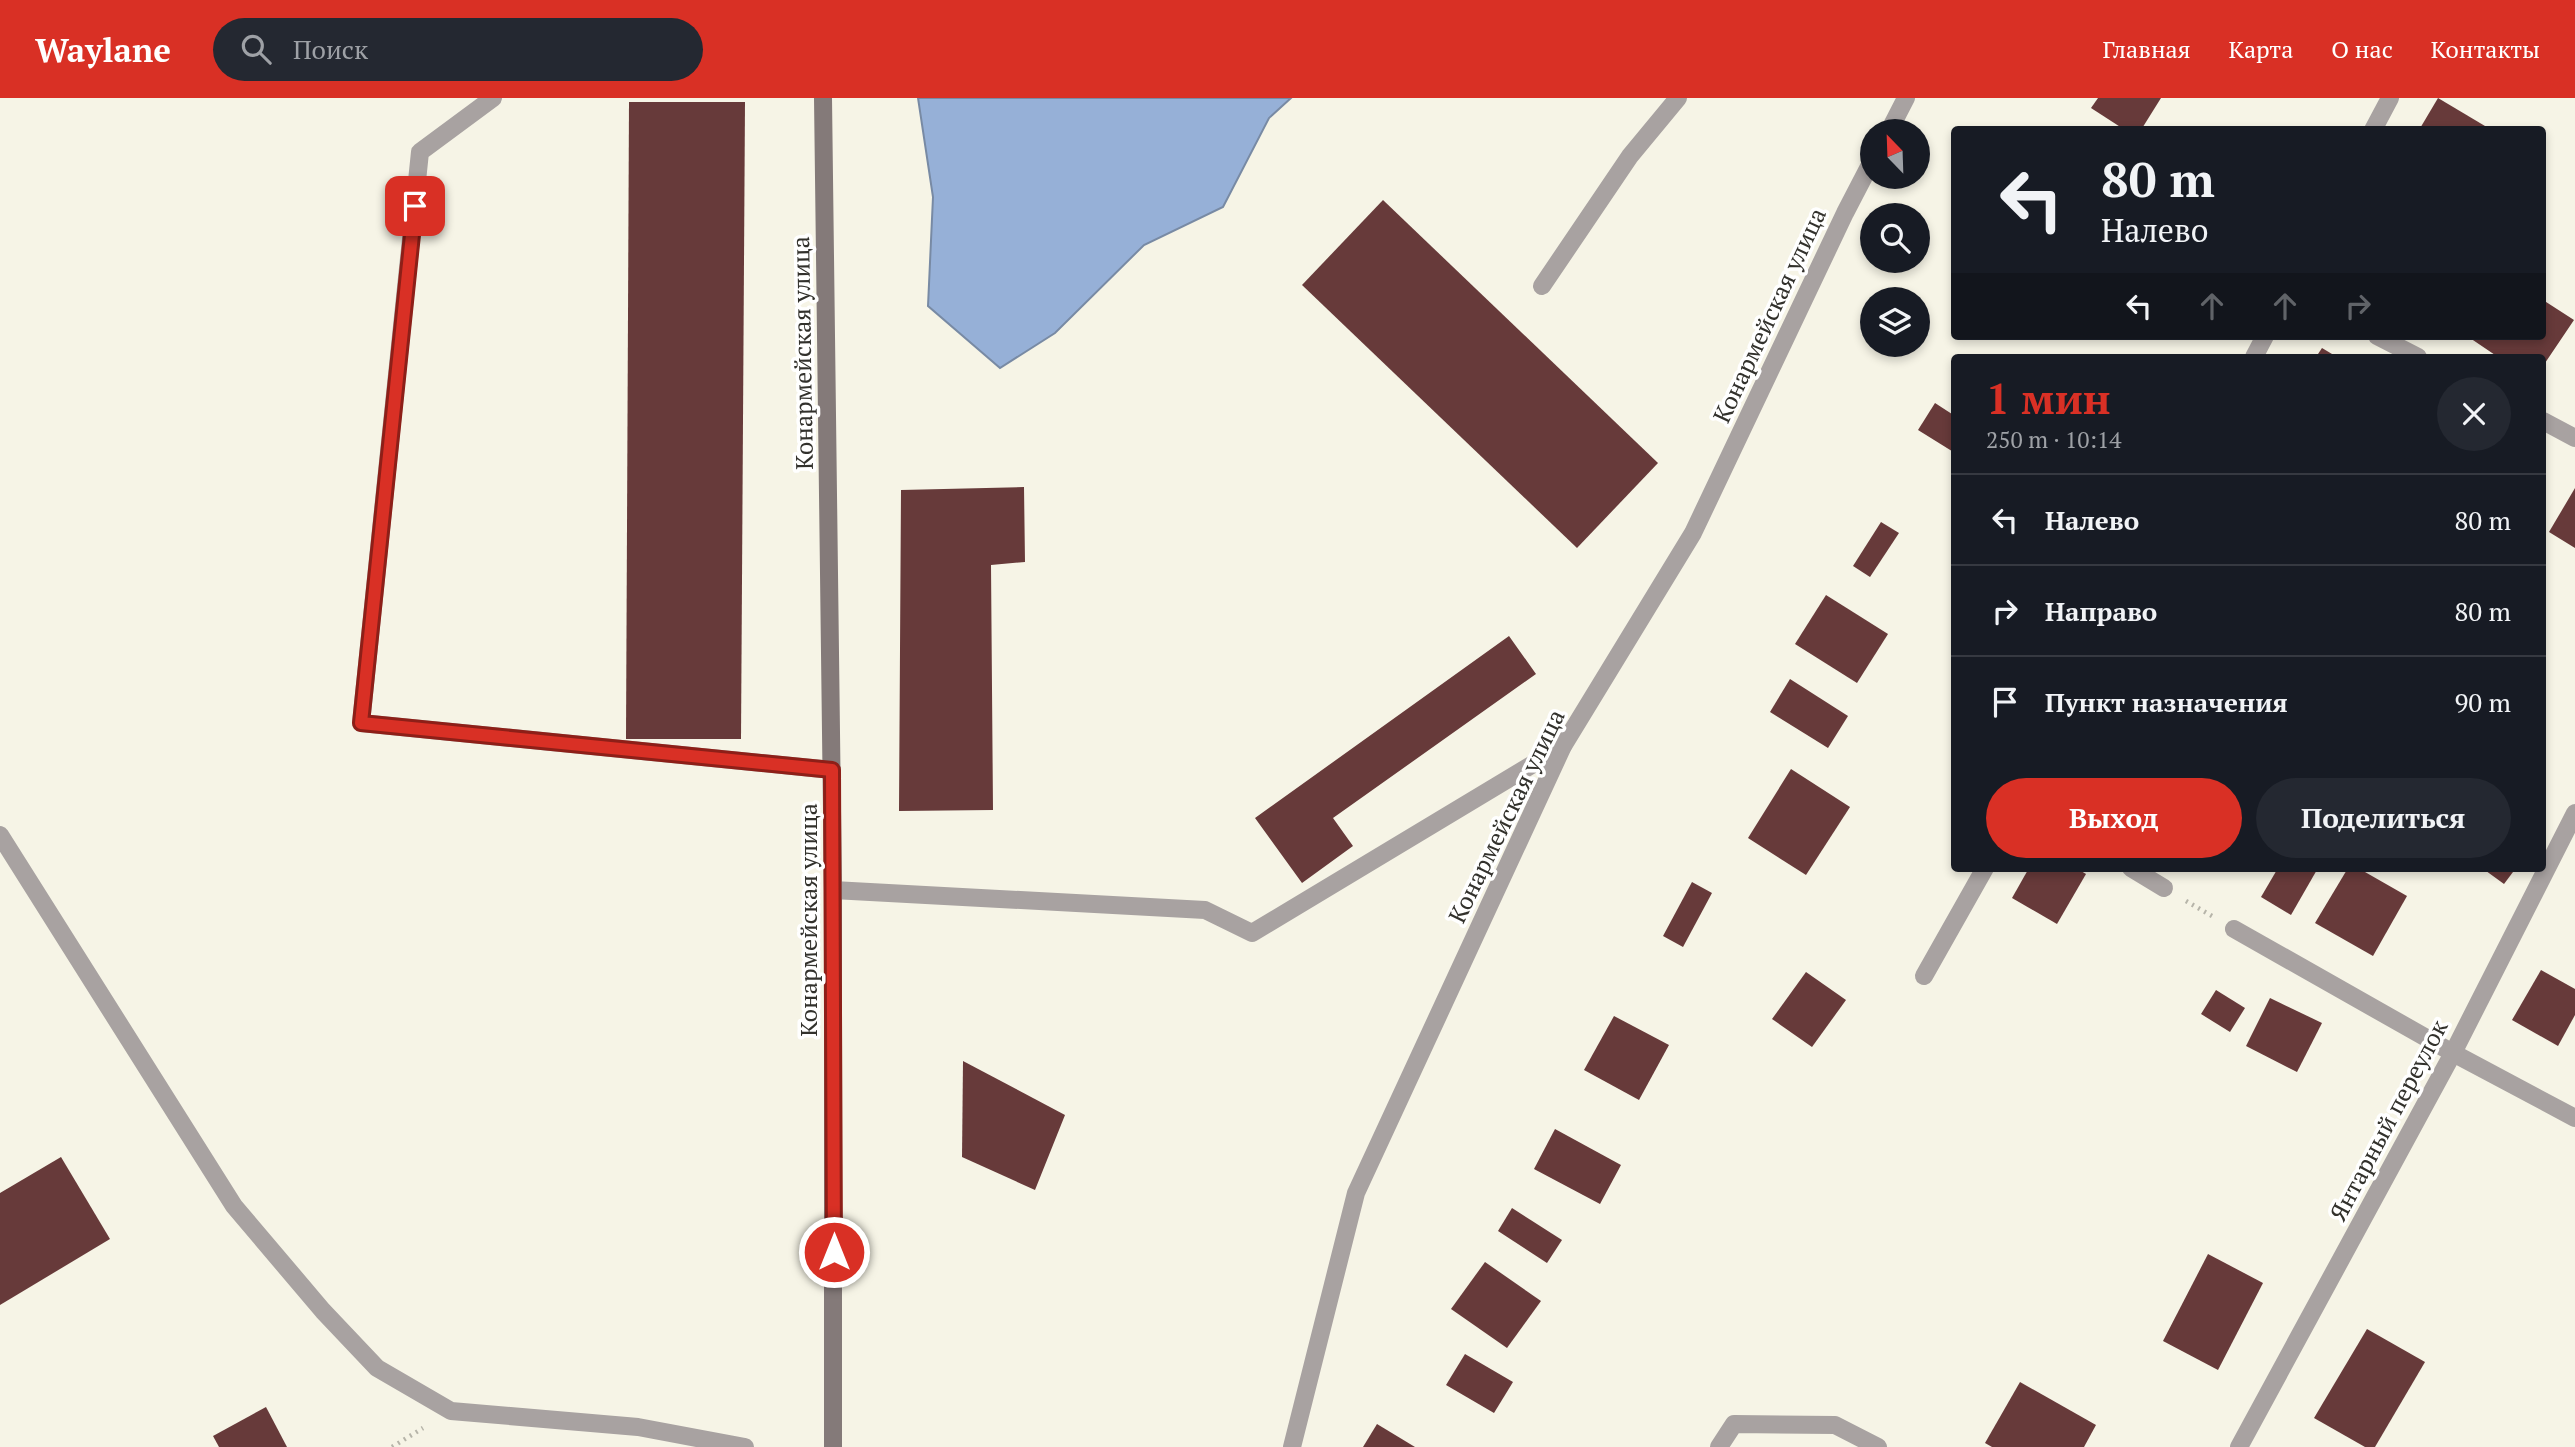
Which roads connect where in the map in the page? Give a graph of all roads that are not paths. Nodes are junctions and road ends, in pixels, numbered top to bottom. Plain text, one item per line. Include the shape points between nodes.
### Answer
1 (493, 98) edge
2 (823, 98) edge
3 (1678, 98) edge
4 (1906, 98) edge
5 (2390, 98) edge
6 (1895, 119) edge
7 (2375, 126) edge
8 (1860, 184) edge
9 (1542, 286) dead end
10 (2385, 340) edge
11 (2412, 354) edge
12 (2546, 423) edge
13 (2575, 438) edge
14 (1563, 746) junction
15 (832, 770) junction
16 (2575, 813) edge
17 (0, 835) edge
18 (2546, 870) edge
19 (1982, 872) edge
20 (2138, 872) edge
21 (2545, 872) edge
22 (2164, 888) road end
23 (834, 890) junction
24 (2234, 929) road end
25 (1924, 975) dead end
26 (2453, 1053) junction
27 (2575, 1118) edge
28 (745, 1447) edge
29 (833, 1447) edge
30 (1292, 1447) edge
31 (1719, 1447) edge
32 (1878, 1447) edge
33 (2239, 1447) edge

1 - 15 street via 420,152 361,723
2 - 15 main road, Конармейская улица
3 - 9 street via 1630,156
4 - 6 street
5 - 7 street
8 - 14 street, Конармейская улица via 1693,533
10 - 11 street
12 - 13 street
14 - 23 street via 1252,933 1205,910
14 - 30 street, Конармейская улица via 1356,1193
15 - 23 main road, Конармейская улица
16 - 18 street, Янтарный переулок
17 - 28 street via 234,1206 377,1368 451,1411 638,1427
19 - 25 street
20 - 22 street
21 - 26 street, Янтарный переулок
23 - 29 main road, Конармейская улица
24 - 26 street
26 - 27 street
26 - 33 street, Янтарный переулок
31 - 32 street via 1734,1424 1835,1424

